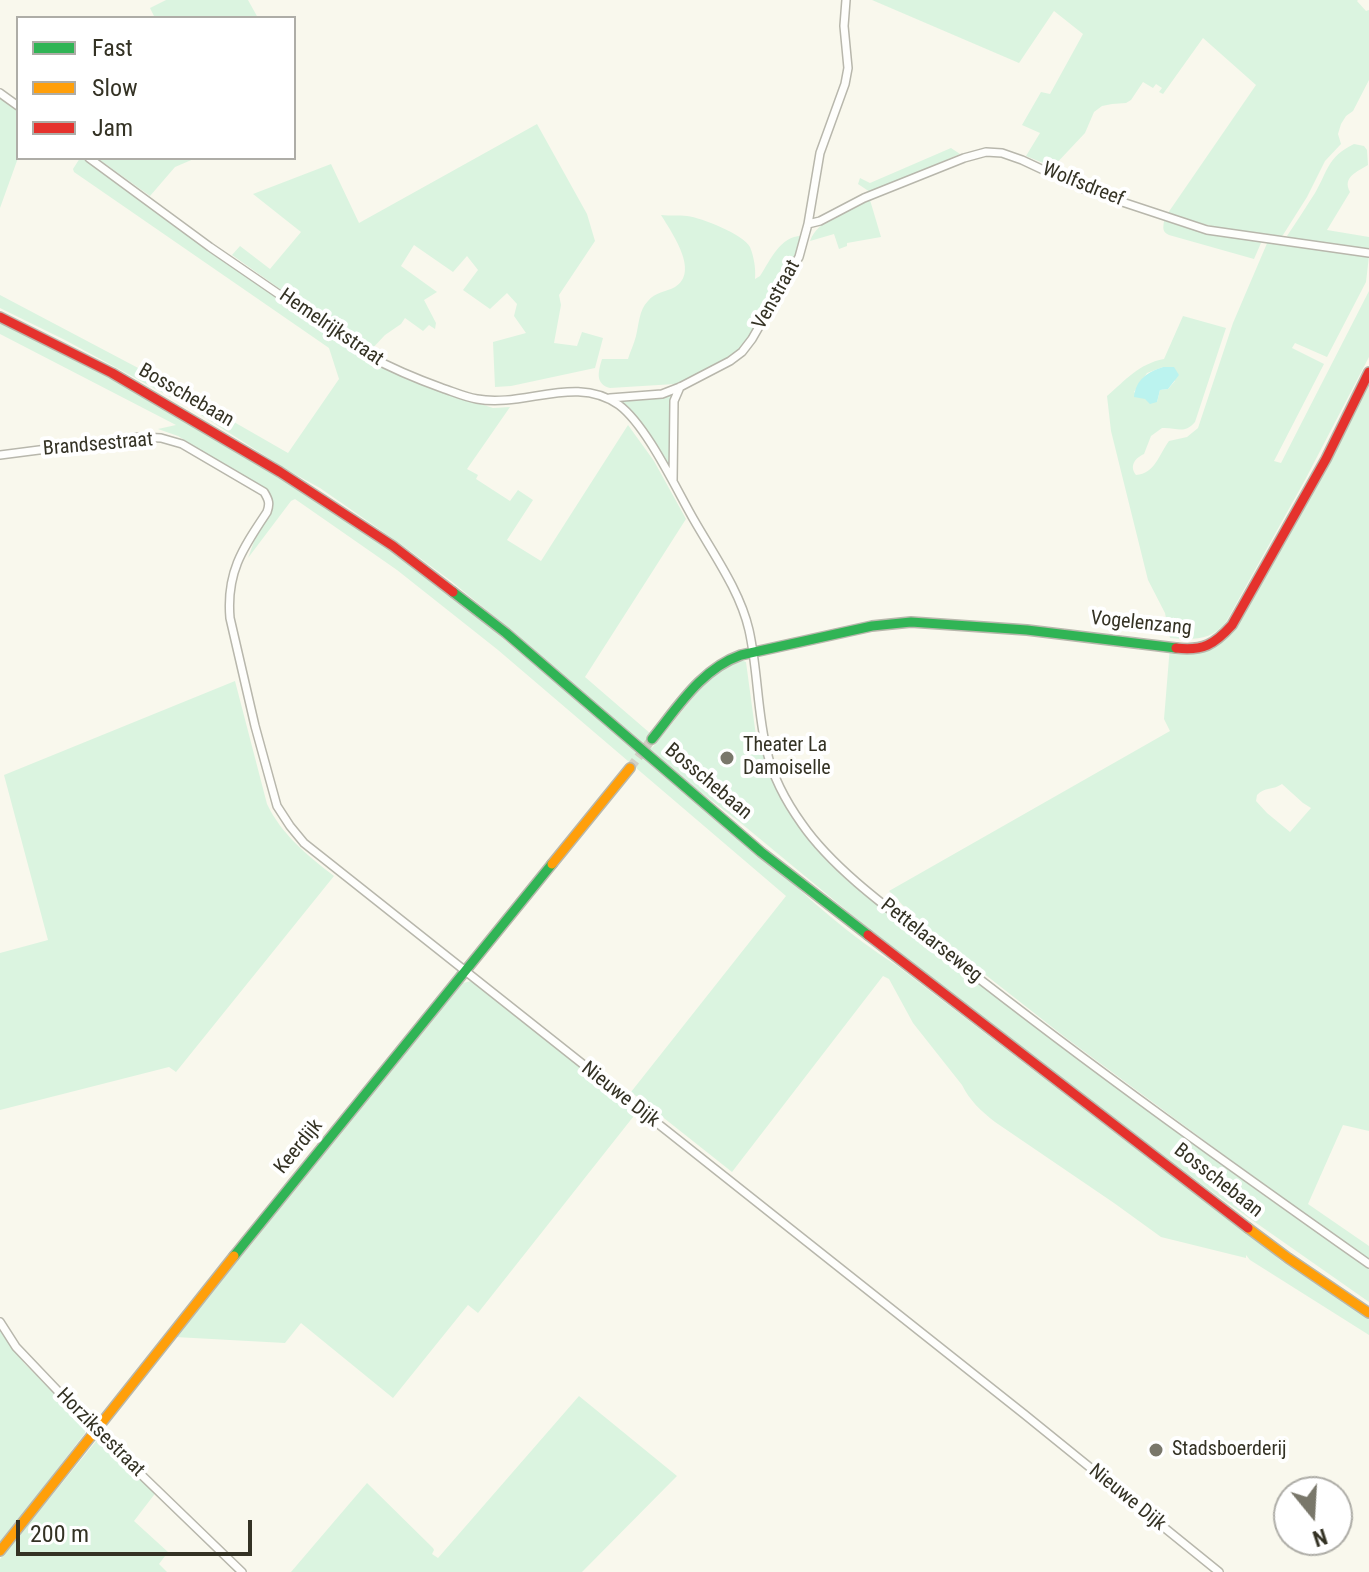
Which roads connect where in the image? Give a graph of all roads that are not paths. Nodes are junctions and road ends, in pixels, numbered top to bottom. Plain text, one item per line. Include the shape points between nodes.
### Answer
1 (846, 0) edge
2 (92, 160) edge
3 (808, 224) junction
4 (1369, 253) edge
5 (0, 317) edge
6 (1369, 372) edge
7 (680, 387) junction
8 (608, 399) junction
9 (0, 455) edge
10 (673, 483) junction
11 (269, 506) joint
12 (753, 653) junction
13 (652, 739) tunnel mouth
14 (630, 768) tunnel mouth
15 (465, 970) junction
16 (1369, 1264) edge
17 (1369, 1313) edge
18 (0, 1322) edge
19 (96, 1431) junction
20 (0, 1551) edge
21 (242, 1572) edge
22 (1219, 1572) edge

1 - 3 street, Venstraat via 848,68 820,153
2 - 8 street, Hemelrijkstraat via 210,247 395,370 478,399 580,392
3 - 4 street, Wolfsdreef via 986,152 1022,160 1086,190 1207,230
3 - 7 street, Venstraat via 799,257 752,339 736,357
5 - 17 street, Bosschebaan via 112,373 393,546 506,633 761,852 1288,1258
6 - 12 street, Vogelenzang via 1232,625 1207,647 911,622
7 - 8 street, Venstraat
7 - 10 street, Pettelaarseweg via 674,401
8 - 10 street, Pettelaarseweg via 629,415
9 - 11 street, Brandsestraat via 161,438 182,444 264,492
10 - 12 street, Pettelaarseweg via 739,601
11 - 15 street, Nieuwe Dijk via 235,564 229,601 277,806 304,843
12 - 13 street via 712,670
12 - 16 street, Pettelaarseweg via 773,769 802,825 840,867 1099,1070
14 - 15 street, Keerdijk
15 - 19 street, Keerdijk
15 - 22 street, Nieuwe Dijk
18 - 19 street, Horziksestraat via 16,1347
19 - 20 street, Keerdijk
19 - 21 street, Horziksestraat

